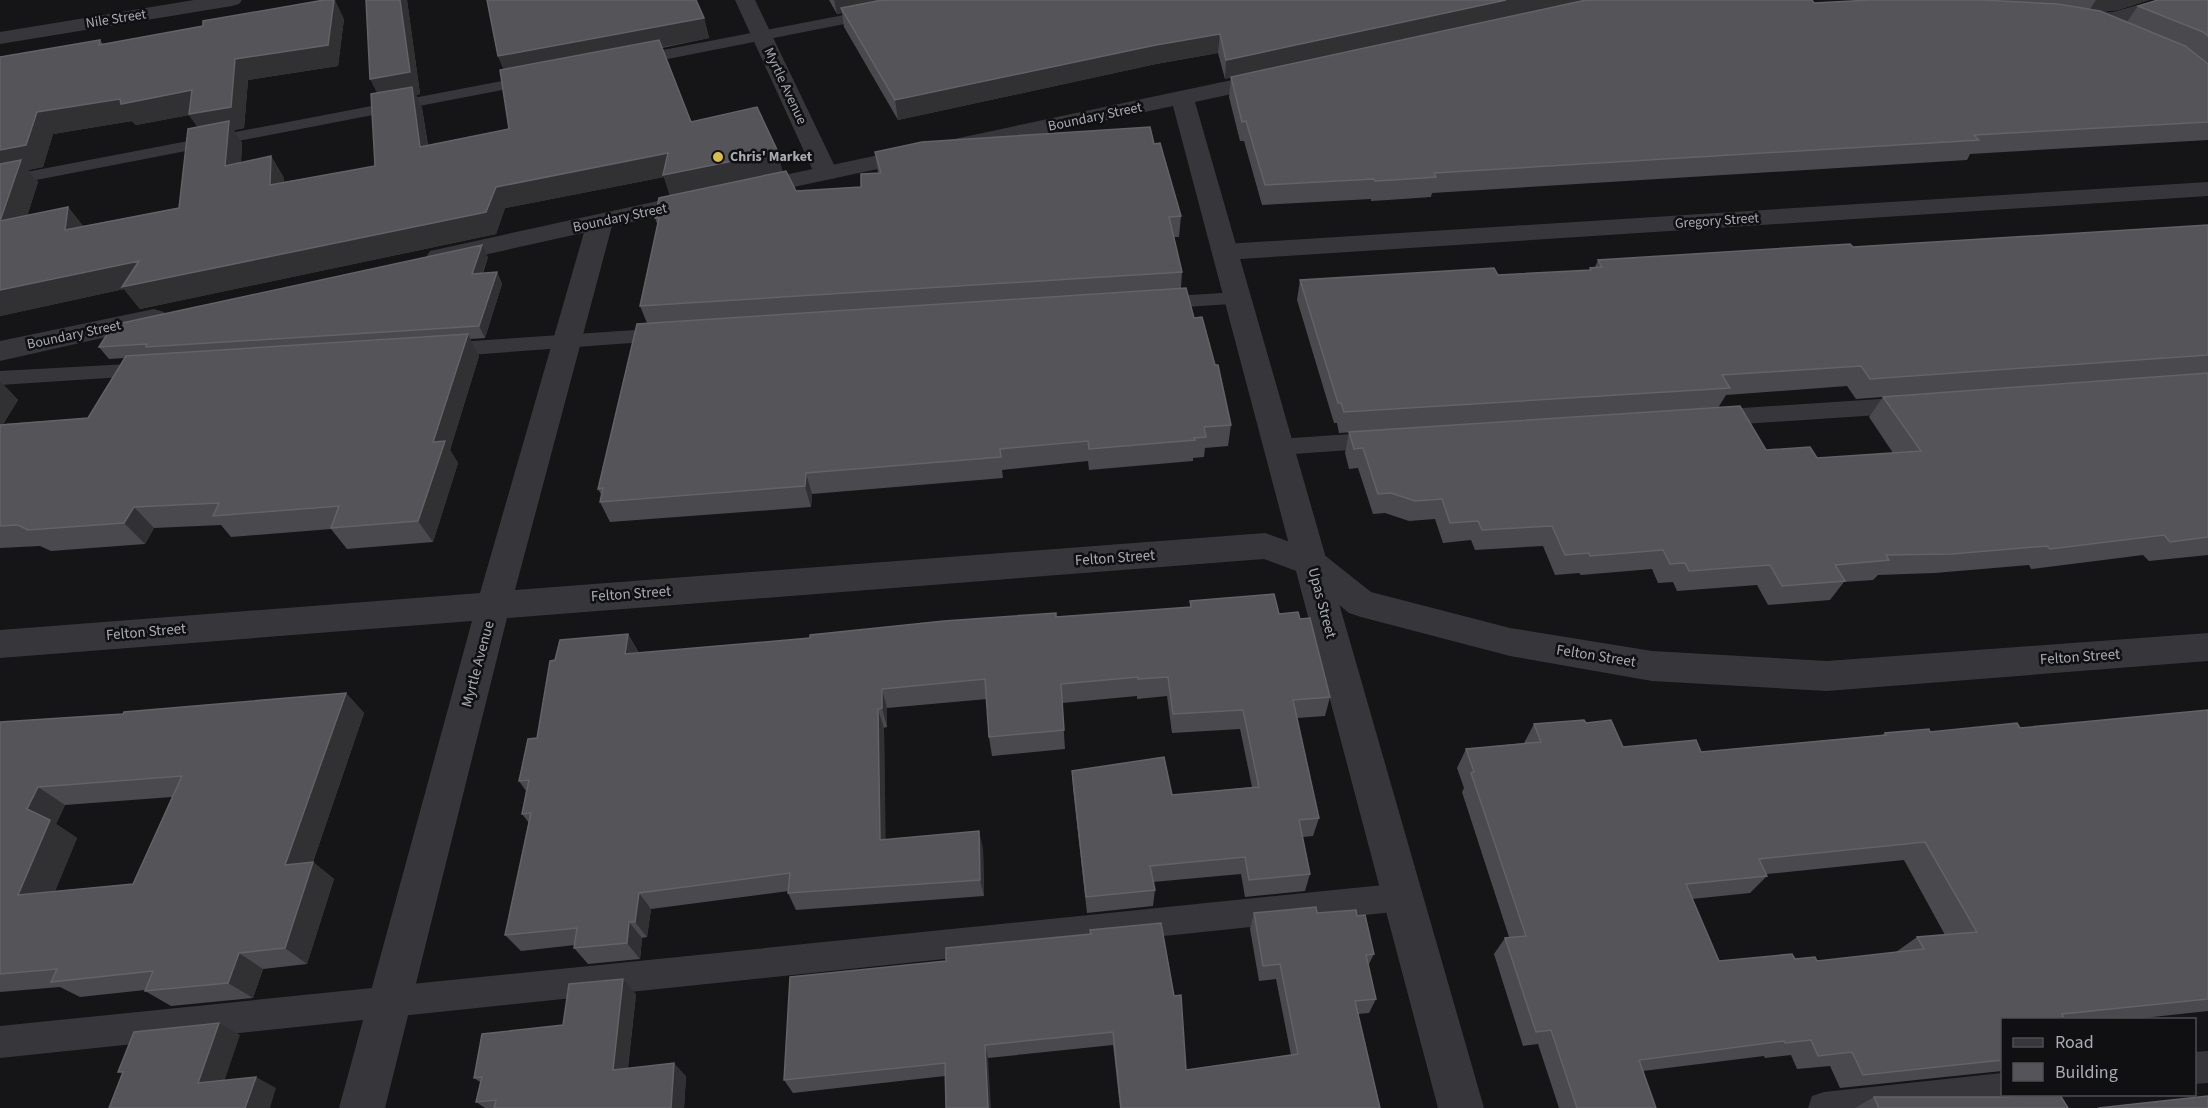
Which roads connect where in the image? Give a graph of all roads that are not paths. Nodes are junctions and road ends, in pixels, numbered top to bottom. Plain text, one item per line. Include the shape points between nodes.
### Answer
1 (232, 0) edge
2 (745, 0) edge
3 (2178, 0) edge
4 (888, 11) edge
5 (2056, 16) edge
6 (2087, 22) junction
7 (2126, 34) edge
8 (762, 36) junction
9 (0, 38) edge
10 (621, 63) edge
11 (1300, 73) edge
12 (551, 76) edge
13 (1183, 99) junction
14 (826, 173) junction
15 (0, 182) edge
16 (2208, 189) edge
17 (600, 222) junction
18 (1226, 252) junction
19 (416, 262) edge
20 (1238, 298) junction
21 (1142, 304) edge
22 (173, 314) edge
23 (688, 333) edge
24 (568, 341) junction
25 (0, 351) edge
26 (428, 351) edge
27 (170, 368) edge
28 (0, 378) edge
29 (1925, 404) edge
30 (1698, 419) edge
31 (1399, 439) edge
32 (1279, 447) junction
33 (1311, 563) junction
34 (494, 604) junction
35 (0, 644) edge
36 (2208, 647) edge
37 (1404, 897) junction
38 (389, 1002) junction
39 (0, 1042) edge
40 (2001, 1089) edge
41 (362, 1108) edge
42 (1461, 1108) edge
43 (1824, 1108) edge

1 - 9 street, Nile Street
2 - 8 street, Myrtle Avenue
3 - 6 street via 2120,18
4 - 8 lane
5 - 6 street
6 - 7 street
8 - 10 lane
8 - 14 street, Myrtle Avenue
11 - 13 street, Boundary Street
12 - 15 lane
13 - 14 street, Boundary Street
13 - 18 street, Upas Street
14 - 17 street, Boundary Street
16 - 18 street, Gregory Street
17 - 19 street, Boundary Street
17 - 24 street, Myrtle Avenue
18 - 20 street, Upas Street
20 - 21 lane
20 - 32 street, Upas Street
22 - 25 street, Boundary Street
23 - 24 lane
24 - 26 lane
24 - 34 street, Myrtle Avenue
27 - 28 lane
29 - 30 lane
31 - 32 lane
32 - 33 street, Upas Street
33 - 34 street, Felton Street via 1264,546
33 - 36 street, Felton Street via 1360,603 1510,642 1652,666 1827,676
33 - 37 street, Upas Street
34 - 35 street, Felton Street
34 - 38 street, Myrtle Avenue
37 - 38 lane
37 - 42 street, Upas Street
38 - 39 lane
38 - 41 street, Myrtle Avenue
40 - 43 lane

